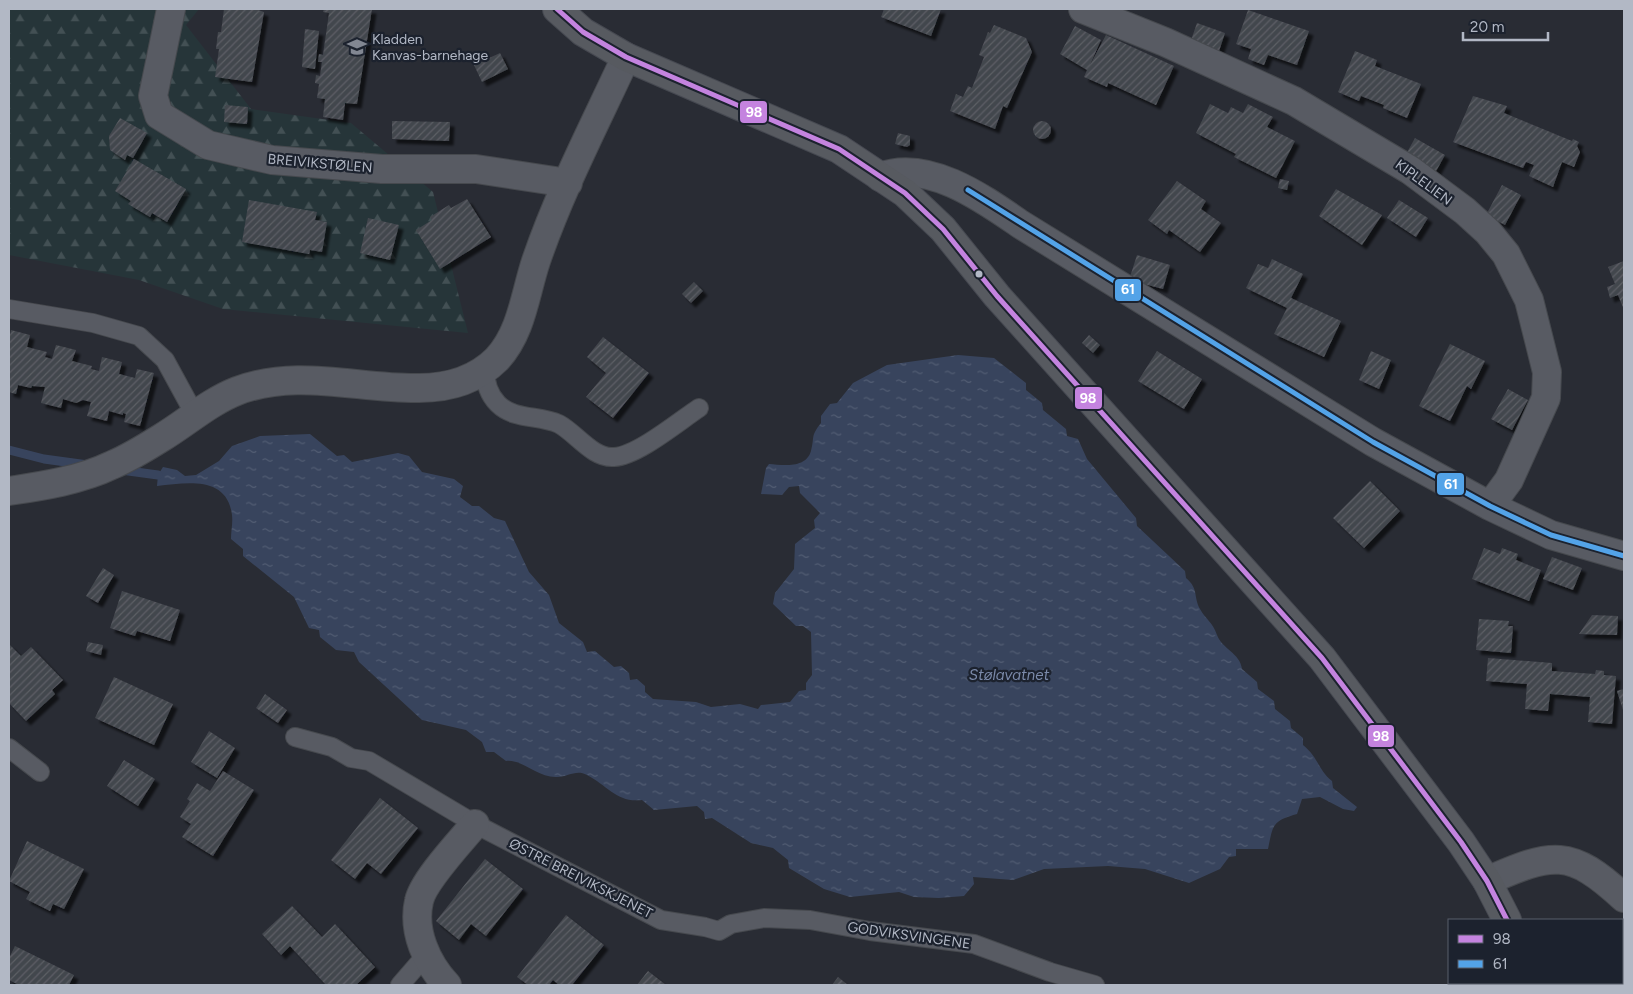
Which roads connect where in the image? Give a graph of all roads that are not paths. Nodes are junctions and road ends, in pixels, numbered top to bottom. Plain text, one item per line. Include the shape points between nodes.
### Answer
1 (171, 9) edge
2 (557, 9) edge
3 (1083, 9) edge
4 (626, 57) junction
5 (880, 177) junction
6 (568, 183) junction
7 (9, 309) edge
8 (485, 369) junction
9 (699, 408) dead end
10 (195, 415) junction
11 (9, 491) edge
12 (1490, 506) junction
13 (1624, 556) edge
14 (296, 737) dead end
15 (9, 748) edge
16 (40, 772) dead end
17 (475, 824) junction
18 (1487, 881) junction
19 (1624, 898) edge
20 (1506, 919) edge
21 (719, 932) joint
22 (426, 955) junction
23 (400, 985) edge
24 (447, 985) edge
25 (1095, 985) edge

1 - 6 street, BREIVIKSTØLEN via 154,96 159,115 208,145 272,160 382,169 476,169
2 - 4 main road via 583,32
3 - 12 street, KIPLELIEN via 1241,75 1328,120 1382,152 1465,211 1506,254 1529,300 1546,372 1546,398 1509,480
4 - 5 main road via 839,149
4 - 6 street
5 - 12 street via 894,171 913,173 950,181 977,194 1020,224 1373,442
5 - 18 main road via 906,194 943,229 997,296 1322,658
6 - 8 street via 536,261 520,322 498,357
7 - 10 lane via 92,323 138,336 165,360
8 - 9 lane via 486,385 498,404 519,416 547,419 561,425 601,455 611,458 628,456
8 - 10 street via 454,385 419,388 309,379 270,382 236,391
10 - 11 street via 111,466 49,485
12 - 13 street via 1551,535
14 - 17 lane, ØSTRE BREIVIKSKJENET via 332,747 351,758 369,761
15 - 16 lane
17 - 21 lane, ØSTRE BREIVIKSKJENET via 661,920
17 - 22 street via 433,876 419,900 418,927
18 - 19 street via 1518,867 1566,860 1588,868
18 - 20 main road
21 - 25 lane, GODVIKSVINGENE via 731,924 764,918 810,920 974,944
22 - 23 lane
22 - 24 street via 434,972

